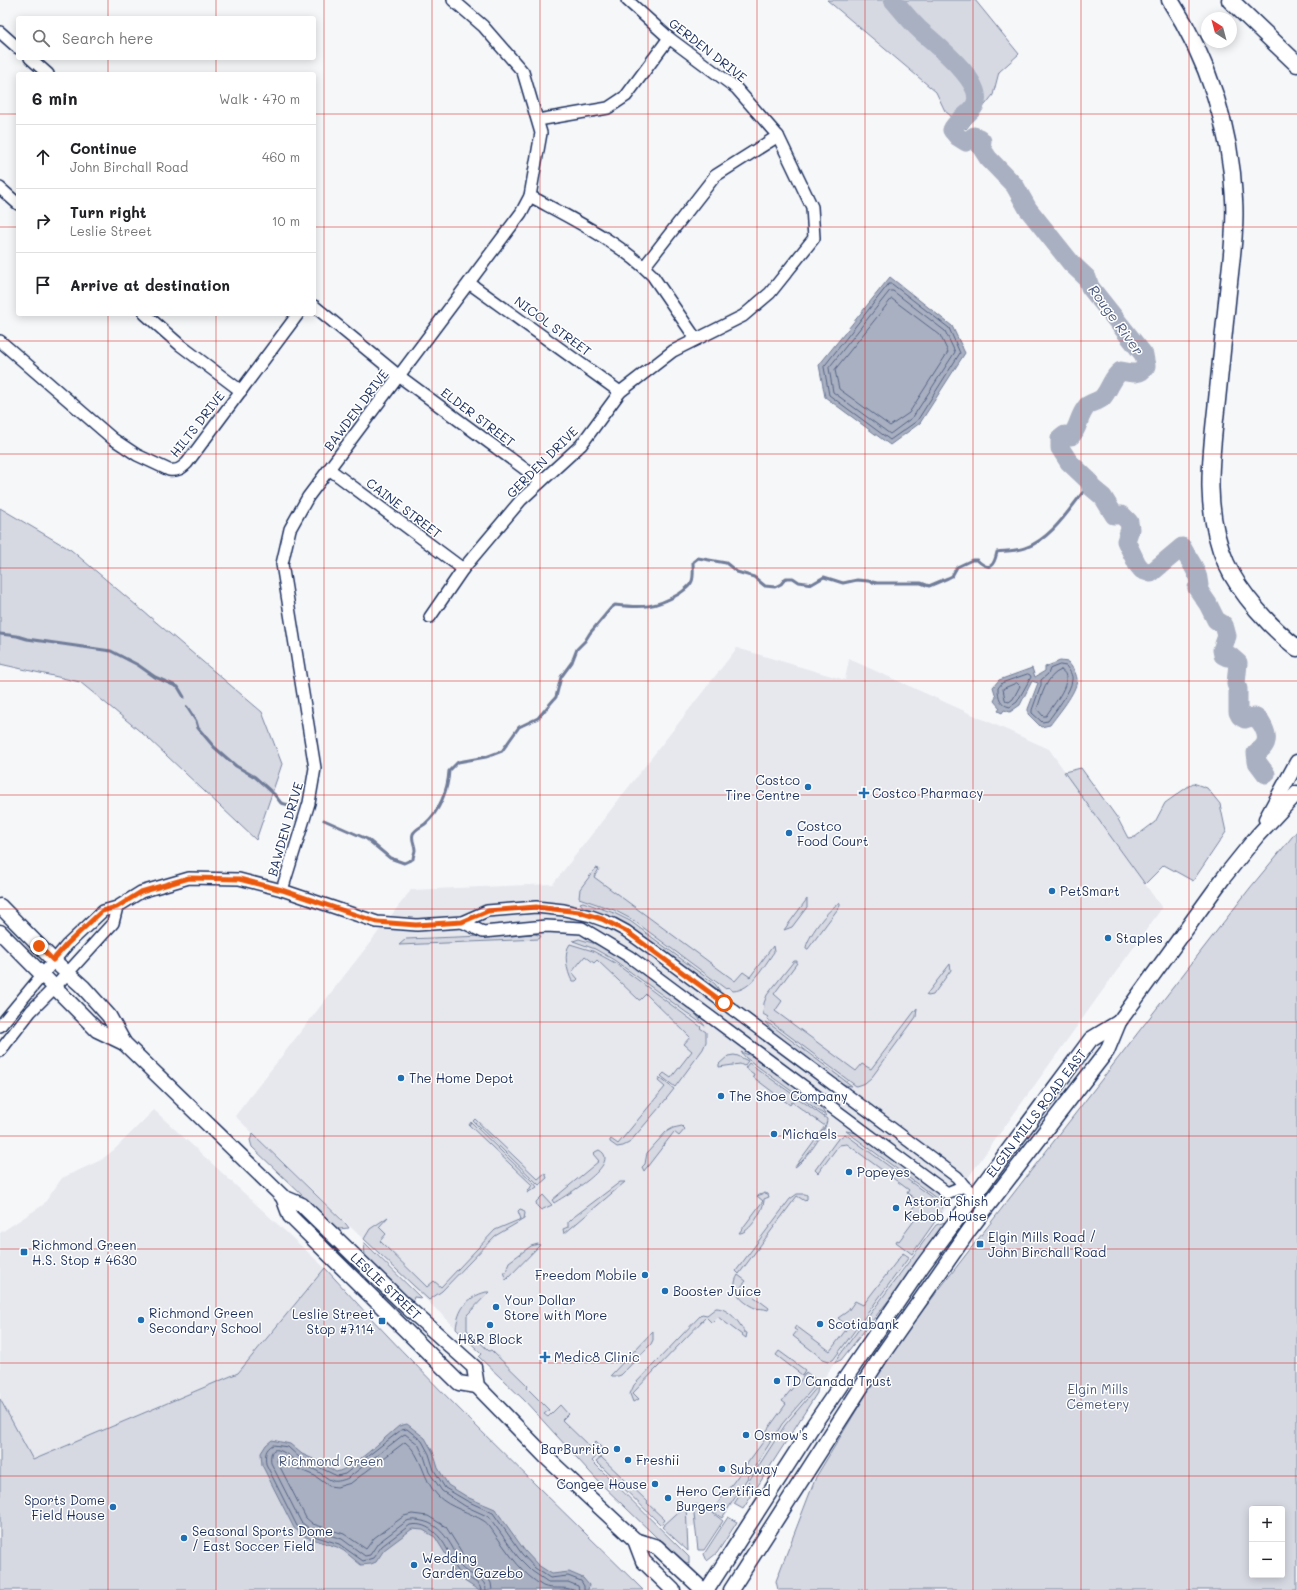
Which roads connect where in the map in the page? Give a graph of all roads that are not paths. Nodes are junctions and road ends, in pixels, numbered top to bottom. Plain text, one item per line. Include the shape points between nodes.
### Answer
1 (453, 0) edge
2 (627, 0) edge
3 (1170, 0) edge
4 (1230, 0) edge
5 (0, 32) edge
6 (669, 38) junction
7 (16, 46) edge
8 (32, 60) edge
9 (1297, 64) edge
10 (46, 72) edge
11 (538, 120) junction
12 (778, 136) junction
13 (0, 188) edge
14 (530, 196) junction
15 (16, 202) edge
16 (644, 267) junction
17 (469, 283) junction
18 (316, 308) edge
19 (147, 316) edge
20 (297, 316) edge
21 (696, 339) junction
22 (0, 341) edge
23 (399, 376) junction
24 (241, 391) junction
25 (620, 392) junction
26 (329, 469) junction
27 (541, 481) junction
28 (463, 569) junction
29 (430, 617) dead end
30 (1297, 648) edge
31 (1297, 762) edge
32 (1297, 793) edge
33 (1257, 836) junction
34 (282, 890) junction
35 (0, 906) edge
36 (117, 907) junction
37 (462, 922) junction
38 (0, 932) edge
39 (53, 960) junction
40 (67, 974) junction
41 (42, 975) junction
42 (54, 988) junction
43 (1118, 1022) junction
44 (0, 1026) edge
45 (124, 1043) junction
46 (0, 1051) edge
47 (969, 1191) junction
48 (283, 1197) junction
49 (987, 1206) junction
50 (477, 1386) junction
51 (635, 1540) junction
52 (673, 1590) edge
53 (703, 1590) edge
54 (707, 1590) edge
55 (731, 1590) edge

1 - 11 street, BAWDEN DRIVE via 483,26 523,72
2 - 6 street, GERDEN DRIVE
3 - 30 highway via 1198,50 1214,91 1231,160 1234,243 1210,466 1210,505 1226,564 1260,613
4 - 9 highway
5 - 7 street
6 - 11 street via 626,96 608,108
6 - 12 street, GERDEN DRIVE via 736,88
8 - 10 street
11 - 14 street, BAWDEN DRIVE via 540,133
12 - 16 street via 714,176
12 - 21 street, GERDEN DRIVE via 812,207 814,238 770,293 743,316
13 - 15 street
14 - 16 street via 601,235
14 - 17 street, BAWDEN DRIVE via 521,214
16 - 21 street
17 - 23 street, BAWDEN DRIVE
17 - 25 street, NICOL STREET
18 - 23 street, ELDER STREET
19 - 24 street via 180,345
20 - 24 street, HILTS DRIVE
21 - 25 street, GERDEN DRIVE via 673,351
22 - 24 street, HILTS DRIVE via 117,442 169,470 183,466
23 - 26 street, BAWDEN DRIVE
23 - 27 street, ELDER STREET
25 - 27 street, GERDEN DRIVE via 581,445
26 - 28 street, CAINE STREET
26 - 34 street, BAWDEN DRIVE via 308,497 290,529 282,564 315,768 309,803
27 - 28 street, GERDEN DRIVE via 521,500
28 - 29 street, GERDEN DRIVE
31 - 33 main road, ELGIN MILLS ROAD EAST
32 - 33 main road, ELGIN MILLS ROAD EAST
33 - 43 main road, ELGIN MILLS ROAD EAST
34 - 36 street via 239,879 189,878 141,892
34 - 37 street via 377,922 416,925
35 - 39 main road, LESLIE STREET
36 - 39 street via 102,911
36 - 40 street via 113,923
37 - 47 street via 483,932 546,926 582,928 630,957 946,1192
37 - 47 street via 488,911 536,907 579,912 613,924 655,951 957,1177
38 - 41 main road, LESLIE STREET
39 - 40 main road, LESLIE STREET
39 - 41 street
40 - 42 street
40 - 45 main road, LESLIE STREET via 83,987 109,1016
41 - 42 main road, LESLIE STREET
41 - 44 street
42 - 45 main road, LESLIE STREET via 96,1030
42 - 46 street via 31,1010
43 - 47 main road, ELGIN MILLS ROAD EAST via 1091,1039
43 - 49 main road, ELGIN MILLS ROAD EAST via 1107,1050
45 - 48 main road, LESLIE STREET
47 - 49 street
47 - 54 main road, ELGIN MILLS ROAD EAST via 923,1265 814,1424
48 - 50 main road, LESLIE STREET via 290,1216 459,1383
48 - 50 main road, LESLIE STREET via 302,1205 408,1308 474,1367
49 - 55 main road, ELGIN MILLS ROAD EAST via 880,1358
50 - 51 main road via 549,1460
51 - 52 main road via 643,1561
51 - 53 main road via 657,1547

